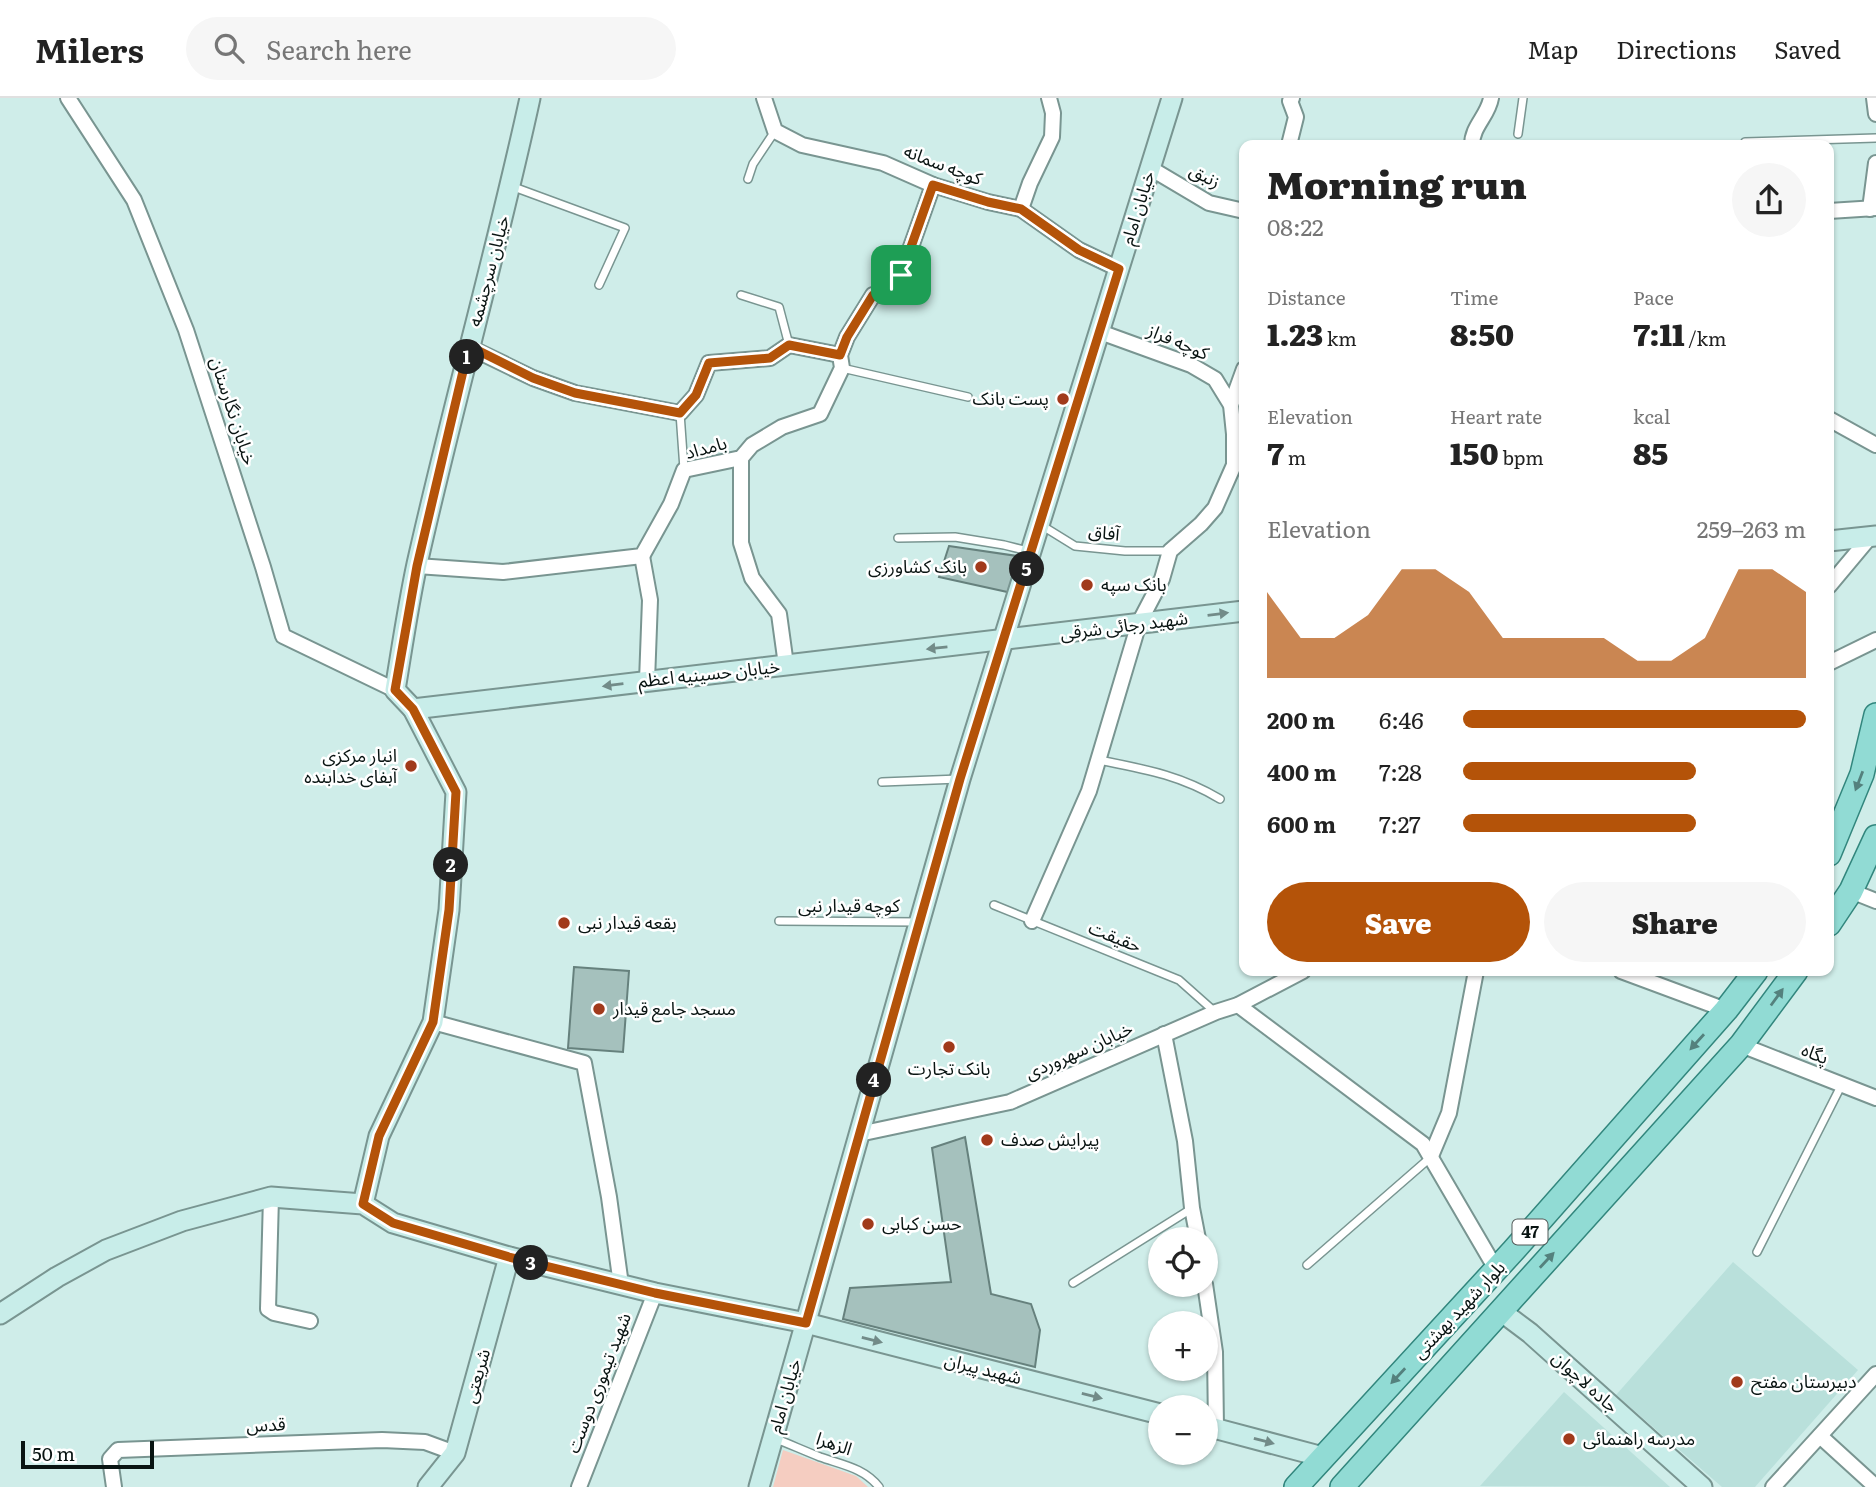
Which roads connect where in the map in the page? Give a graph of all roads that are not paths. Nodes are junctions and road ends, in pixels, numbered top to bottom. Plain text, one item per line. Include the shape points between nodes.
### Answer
1 (68, 98) edge
2 (530, 98) edge
3 (764, 98) edge
4 (1049, 98) edge
5 (1172, 98) edge
6 (1292, 98) edge
7 (1491, 98) edge
8 (1523, 98) edge
9 (1874, 98) edge
10 (1876, 114) edge
11 (775, 131) junction
12 (1518, 134) dead end
13 (1876, 138) edge
14 (1290, 140) edge
15 (1473, 140) edge
16 (1810, 140) edge
17 (1876, 163) edge
18 (1150, 168) junction
19 (748, 179) dead end
20 (933, 185) junction
21 (511, 186) junction
22 (1873, 208) edge
23 (1021, 209) junction
24 (1239, 210) edge
25 (1834, 211) edge
26 (1119, 269) junction
27 (599, 285) dead end
28 (741, 295) dead end
29 (1100, 332) junction
30 (789, 345) junction
31 (469, 346) junction
32 (841, 361) junction
33 (1239, 383) edge
34 (968, 397) dead end
35 (1231, 405) junction
36 (680, 413) junction
37 (1834, 422) edge
38 (1876, 445) edge
39 (741, 458) junction
40 (1239, 464) edge
41 (684, 470) junction
42 (1040, 524) junction
43 (1873, 537) edge
44 (898, 538) dead end
45 (1834, 541) edge
46 (1170, 551) junction
47 (1032, 553) junction
48 (642, 556) junction
49 (417, 566) junction
50 (1834, 580) edge
51 (1239, 612) edge
52 (1139, 623) junction
53 (1876, 640) edge
54 (1004, 641) junction
55 (1834, 661) edge
56 (786, 665) junction
57 (647, 681) junction
58 (395, 690) junction
59 (413, 709) junction
60 (1876, 716) edge
61 (1098, 760) junction
62 (960, 779) junction
63 (882, 782) dead end
64 (1220, 799) dead end
65 (1876, 837) edge
66 (1834, 843) edge
67 (1851, 891) junction
68 (1876, 901) edge
69 (994, 905) dead end
70 (1834, 917) edge
71 (779, 921) dead end
72 (1032, 921) junction
73 (919, 922) junction
74 (1293, 976) edge
75 (1475, 976) edge
76 (1632, 976) edge
77 (1752, 976) edge
78 (1792, 976) edge
79 (1238, 1005) junction
80 (1726, 1010) junction
81 (1216, 1012) junction
82 (433, 1022) junction
83 (1164, 1034) junction
84 (1741, 1045) junction
85 (1841, 1086) junction
86 (1876, 1098) edge
87 (859, 1134) junction
88 (1432, 1156) junction
89 (271, 1197) junction
90 (363, 1204) junction
91 (1192, 1208) junction
92 (1196, 1227) edge
93 (1756, 1252) dead end
94 (509, 1257) junction
95 (1307, 1265) dead end
96 (1496, 1269) junction
97 (1073, 1283) dead end
98 (621, 1285) junction
99 (655, 1293) junction
100 (1207, 1297) edge
101 (1461, 1305) junction
102 (0, 1314) edge
103 (1495, 1320) junction
104 (310, 1321) dead end
105 (806, 1323) junction
106 (1876, 1374) edge
107 (1212, 1395) edge
108 (1148, 1411) edge
109 (1218, 1429) edge
110 (1820, 1436) junction
111 (773, 1437) junction
112 (455, 1453) junction
113 (1323, 1457) junction
114 (114, 1487) edge
115 (428, 1487) edge
116 (579, 1487) edge
117 (759, 1487) edge
118 (879, 1487) edge
119 (1296, 1487) edge
120 (1342, 1487) edge
121 (1702, 1487) edge
122 (1773, 1487) edge
123 (1876, 1487) edge

1 - 58 street, خیابان نگارستان via 134,200 186,330 283,636
2 - 21 street, خیابان سرچشمه
3 - 11 street
4 - 23 street via 1052,137
5 - 18 street, خیابان امام
6 - 14 street via 1296,117
7 - 15 street
8 - 12 lane
9 - 10 street
11 - 19 lane via 752,164
11 - 20 street, کوچه سمانه via 802,145 883,163
13 - 16 lane
17 - 22 street
18 - 24 street, زنبق via 1209,203
18 - 26 street, خیابان امام
20 - 23 street, کوچه سمانه
20 - 32 street, بامداد via 901,275 884,294 873,295 847,337
21 - 27 lane via 625,228
21 - 31 street, خیابان سرچشمه
22 - 25 street
23 - 26 street, کوچه سمانه via 1079,250
26 - 29 street, خیابان امام
28 - 30 lane via 779,307
29 - 35 street, کوچه فراز via 1191,365 1214,379
29 - 42 street, خیابان امام
30 - 32 street
30 - 36 street via 770,358 709,363 696,395
31 - 36 street via 575,393
31 - 49 street, خیابان سرچشمه
32 - 34 lane
32 - 39 street, بامداد via 820,414 782,427 752,445
33 - 35 street
35 - 40 street
36 - 41 lane
37 - 38 street
39 - 41 street, بامداد
39 - 56 street via 741,544 752,578 779,614
40 - 46 street via 1216,508
41 - 48 street, بامداد
42 - 46 lane, آفاق via 1075,545
42 - 47 street, خیابان امام
43 - 45 street
43 - 50 street
44 - 47 lane via 955,537
46 - 52 street via 1162,579
47 - 54 street, خیابان امام
48 - 49 street via 503,572
48 - 57 street via 650,600
49 - 58 street, خیابان سرچشمه
52 -> 51 street, شهید رجائی شرقی
52 - 54 street, شهید رجائی شرقی
52 - 61 street
53 - 55 street
54 -> 56 street, خیابان حسینیه اعظم
54 - 62 street, خیابان امام
56 - 57 street, خیابان حسینیه اعظم
57 -> 59 street, خیابان حسینیه اعظم
58 - 59 street
59 - 82 street via 456,792 449,910
60 -> 66 main road via 1862,774
61 - 64 lane via 1178,778
61 - 72 street via 1073,831
62 - 63 lane
62 - 73 street, خیابان امام
65 - 67 main road
67 - 68 street
67 - 70 main road
69 - 72 lane, حقیقت
71 - 73 lane, کوچه قیدار نبی
72 - 81 lane, حقیقت via 1179,980
73 - 87 street, خیابان امام
74 - 79 street, خیابان سهروردی
75 - 88 street via 1449,1114
76 - 80 street
77 - 80 main road, بلوار شهید بهشتی / 47
84 -> 78 main road, بلوار شهید بهشتی / 47
79 - 81 street, خیابان سهروردی
79 - 88 street via 1423,1144
80 -> 96 main road, بلوار شهید بهشتی / 47
81 - 83 street, خیابان سهروردی
82 - 90 street via 379,1136
82 - 98 street via 584,1063
83 - 87 street, خیابان سهروردی via 1010,1102
83 - 91 street via 1185,1141
84 - 85 street, پگاه
103 -> 84 main road, بلوار شهید بهشتی / 47
85 - 86 street, پگاه
85 - 93 lane
87 - 105 street, خیابان امام
88 - 95 lane
88 - 96 street
89 - 90 street
89 - 102 street via 182,1221 106,1250
89 - 104 street via 268,1309
90 - 94 street, شهید پیران via 393,1223
91 - 92 street
91 - 97 lane
94 - 98 street, شهید پیران
94 - 112 street, شریعتی
96 - 101 main road, بلوار شهید بهشتی / 47
98 - 99 street, شهید پیران
99 - 105 street, شهید پیران
99 - 116 street, شهید تیموری دوست
100 - 107 street via 1214,1352
101 - 103 main road via 1464,1320 1473,1327
101 -> 113 main road, بلوار شهید بهشتی / 47
103 - 120 main road, 47
103 - 121 street, جاده لاچوان via 1530,1334
105 -> 108 street, شهید پیران
105 - 111 street, خیابان امام
106 - 110 street
109 -> 113 street
110 - 122 street
110 - 123 street
111 - 117 street, خیابان امام
111 - 118 lane, الزهرا via 851,1466
112 - 114 street, قدس via 425,1442 382,1440 118,1450 110,1459
112 - 115 street, شریعتی
113 - 119 main road, بلوار شهید بهشتی / 47

